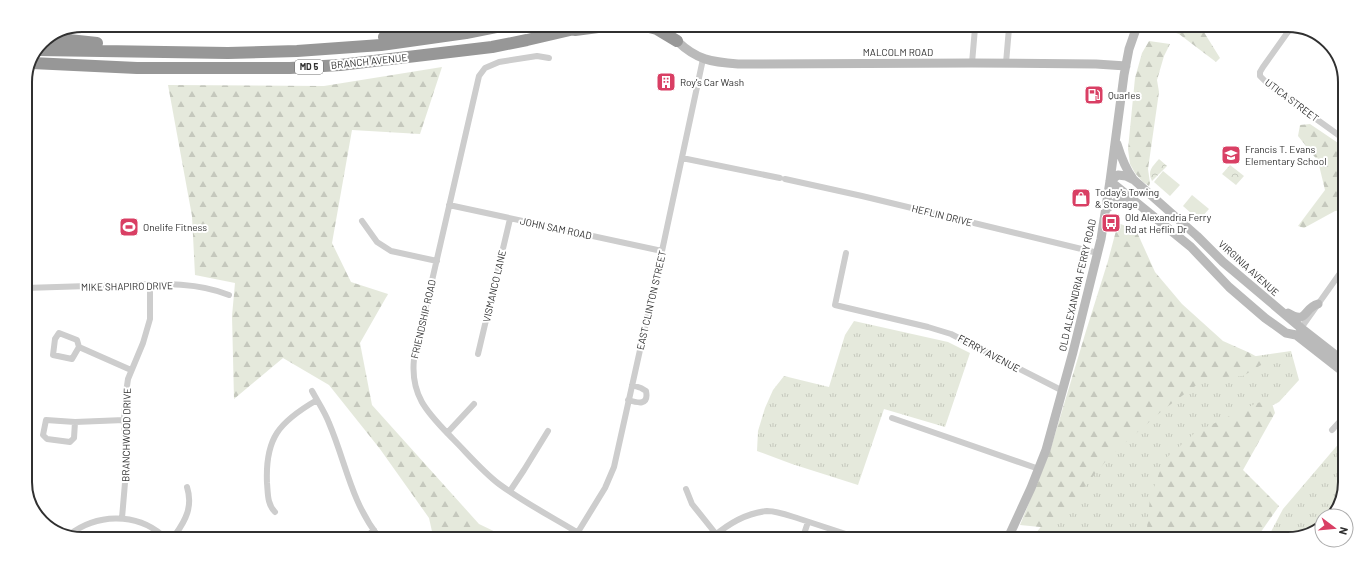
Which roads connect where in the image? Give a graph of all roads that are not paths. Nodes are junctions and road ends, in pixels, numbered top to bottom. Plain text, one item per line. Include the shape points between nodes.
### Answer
1 (407, 32) edge
2 (471, 32) edge
3 (558, 32) edge
4 (661, 32) edge
5 (674, 32) edge
6 (975, 32) edge
7 (1009, 32) edge
8 (1135, 32) edge
9 (1288, 32) edge
10 (56, 39) edge
11 (677, 41) junction
12 (336, 49) junction
13 (44, 50) edge
14 (168, 52) junction
15 (549, 58) dead end
16 (703, 59) junction
17 (36, 63) edge
18 (972, 63) junction
19 (1006, 63) junction
20 (1126, 66) junction
21 (137, 68) junction
22 (34, 70) edge
23 (1338, 135) edge
24 (1116, 138) junction
25 (682, 158) junction
26 (1134, 180) junction
27 (1110, 181) junction
28 (1136, 202) junction
29 (449, 205) junction
30 (1106, 209) junction
31 (510, 219) junction
32 (362, 221) dead end
33 (662, 251) junction
34 (846, 253) dead end
35 (1098, 253) junction
36 (437, 261) junction
37 (1338, 276) edge
38 (150, 284) junction
39 (32, 288) edge
40 (228, 295) dead end
41 (1318, 304) junction
42 (1280, 310) junction
43 (1298, 331) junction
44 (79, 347) junction
45 (478, 354) dead end
46 (1338, 357) edge
47 (1338, 367) edge
48 (131, 370) junction
49 (632, 385) junction
50 (312, 391) dead end
51 (1063, 391) junction
52 (317, 400) junction
53 (628, 400) junction
54 (474, 404) dead end
55 (892, 418) dead end
56 (124, 420) junction
57 (76, 422) junction
58 (1338, 423) edge
59 (1332, 430) dead end
60 (548, 431) dead end
61 (447, 433) junction
62 (1039, 469) junction
63 (187, 487) dead end
64 (686, 489) dead end
65 (510, 491) junction
66 (275, 512) dead end
67 (122, 518) junction
68 (808, 522) junction
69 (374, 530) joint
70 (74, 532) edge
71 (158, 532) edge
72 (177, 532) edge
73 (372, 532) edge
74 (578, 532) joint
75 (711, 532) edge
76 (720, 532) edge
77 (805, 532) edge
78 (837, 532) edge
79 (1011, 532) edge

1 - 12 highway
2 - 12 highway, BRANCH AVENUE / MD 5 via 381,46
3 - 21 highway, BRANCH AVENUE / MD 5 via 492,47 340,65
4 - 11 highway
5 - 11 highway
6 - 18 street
7 - 19 street
8 - 20 street, OLD ALEXANDRIA FERRY ROAD
9 - 23 street, UTICA STREET via 1263,67 1261,77
10 - 14 highway via 145,46
11 - 16 street, MALCOLM ROAD
12 - 14 highway, BRANCH AVENUE / MD 5 via 270,53
13 - 14 highway, BRANCH AVENUE / MD 5
15 - 29 street, FRIENDSHIP ROAD via 534,56 499,62 483,70 479,76
16 - 18 street, MALCOLM ROAD via 738,64
16 - 25 street, EAST CLINTON STREET
17 - 21 highway, BRANCH AVENUE / MD 5
18 - 19 street, MALCOLM ROAD
19 - 20 street, MALCOLM ROAD
20 - 24 street, OLD ALEXANDRIA FERRY ROAD
21 - 22 highway
24 - 26 street via 1120,155
24 - 27 street, OLD ALEXANDRIA FERRY ROAD
25 - 33 street, EAST CLINTON STREET
25 - 35 street, HEFLIN DRIVE via 862,196
26 - 27 street via 1118,175
26 - 42 street, VIRGINIA AVENUE via 1223,262
27 - 28 street, VIRGINIA AVENUE
27 - 30 street, OLD ALEXANDRIA FERRY ROAD
28 - 30 street via 1122,199
28 - 43 street, VIRGINIA AVENUE via 1191,247 1229,287 1265,318 1286,333
29 - 31 street, JOHN SAM ROAD
29 - 36 street, FRIENDSHIP ROAD
30 - 35 street, OLD ALEXANDRIA FERRY ROAD
31 - 33 street, JOHN SAM ROAD
31 - 45 street, VISMANCO LANE
32 - 36 street via 377,242 390,250
33 - 49 street, EAST CLINTON STREET
34 - 51 street, FERRY AVENUE via 835,305 942,330
35 - 51 street, OLD ALEXANDRIA FERRY ROAD
36 - 61 street, FRIENDSHIP ROAD via 413,372 422,404
37 - 41 street
38 - 39 street, MIKE SHAPIRO DRIVE
38 - 40 street, MIKE SHAPIRO DRIVE via 197,286
38 - 48 street, BRANCHWOOD DRIVE via 150,319 143,344
41 - 42 street via 1313,305 1299,318
41 - 43 street
42 - 43 street, VIRGINIA AVENUE
43 - 46 street, VIRGINIA AVENUE
43 - 47 street, VIRGINIA AVENUE
44 - 44 street via 77,340 59,333 55,339 53,355 72,359
44 - 48 street
48 - 56 street, BRANCHWOOD DRIVE via 126,386
49 - 53 street, EAST CLINTON STREET
49 - 53 street via 644,389 647,395 641,403
50 - 52 street
51 - 62 street, OLD ALEXANDRIA FERRY ROAD
52 - 66 street via 296,412 284,423 271,445 267,465 268,496
52 - 69 street via 330,424 353,492
53 - 74 street, EAST CLINTON STREET via 610,479
54 - 61 street
55 - 62 street
56 - 57 street
56 - 67 street, BRANCHWOOD DRIVE via 126,471
57 - 57 street via 46,420 43,435 47,439 70,442 74,438
58 - 59 street
60 - 65 street
61 - 65 street, FRIENDSHIP ROAD via 493,479
62 - 79 street, OLD ALEXANDRIA FERRY ROAD
63 - 72 street via 190,496 188,510
64 - 75 street via 692,504
65 - 74 street, FRIENDSHIP ROAD
67 - 70 street via 100,520
67 - 71 street via 142,523
68 - 76 street via 782,513 767,512 737,520
68 - 77 street
68 - 78 street
69 - 73 street

